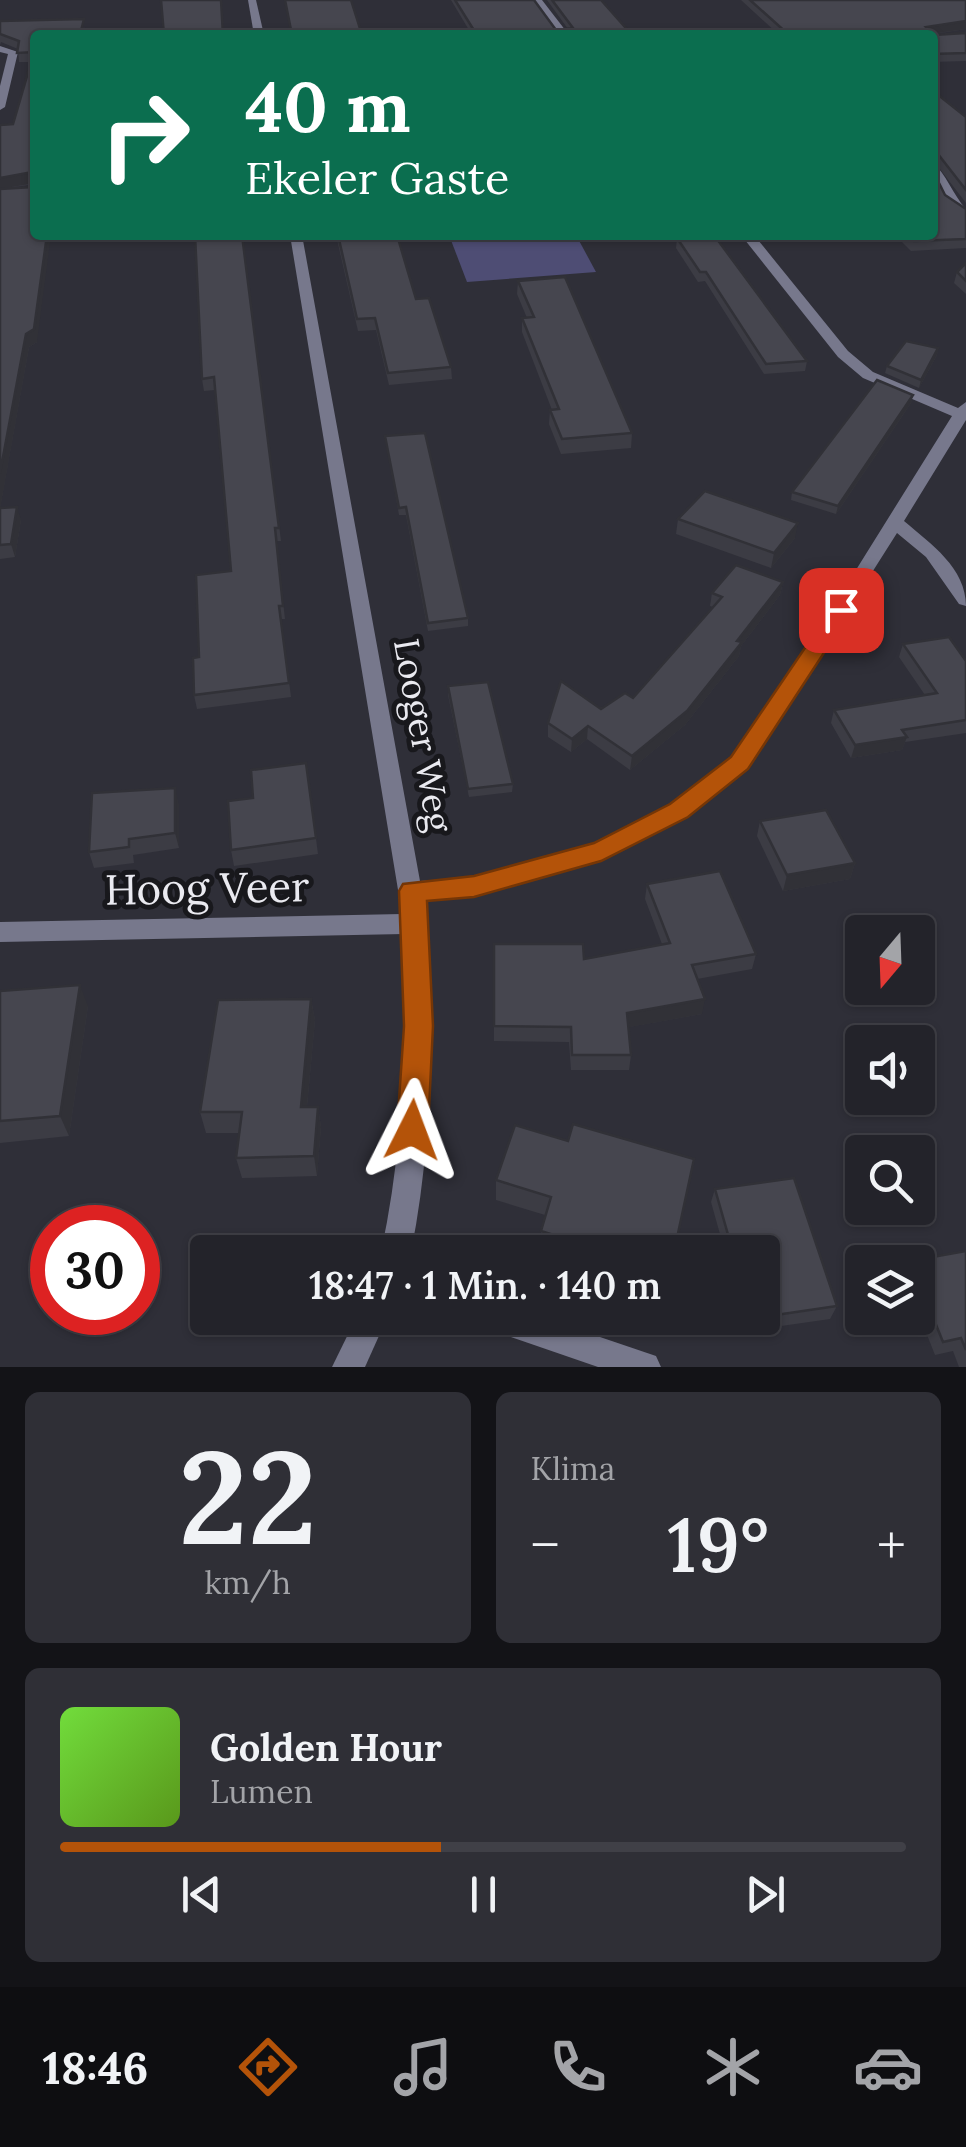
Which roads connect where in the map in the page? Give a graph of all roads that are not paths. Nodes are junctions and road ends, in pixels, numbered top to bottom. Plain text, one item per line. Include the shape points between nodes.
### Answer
1 (252, 0) edge
2 (538, 0) edge
3 (258, 30) edge
4 (560, 30) edge
5 (0, 48) edge
6 (0, 107) edge
7 (938, 178) edge
8 (966, 216) edge
9 (297, 240) edge
10 (751, 240) edge
11 (963, 410) edge
12 (895, 523) junction
13 (966, 600) edge
14 (413, 891) junction
15 (416, 924) junction
16 (0, 932) edge
17 (400, 1235) edge
18 (364, 1335) edge
19 (549, 1335) edge
20 (348, 1367) edge
21 (645, 1367) edge

1 - 3 street
2 - 4 street
5 - 6 street via 13,52
7 - 8 street
9 - 14 street, Looger Weg
10 - 11 street via 842,354 868,375
11 - 12 street
12 - 13 street via 932,554
12 - 14 street via 740,763 679,810 601,851 474,886
14 - 15 street, Looger Weg
15 - 16 street, Hoog Veer
15 - 17 street, Looger Weg via 419,1026
18 - 20 street
19 - 21 street

